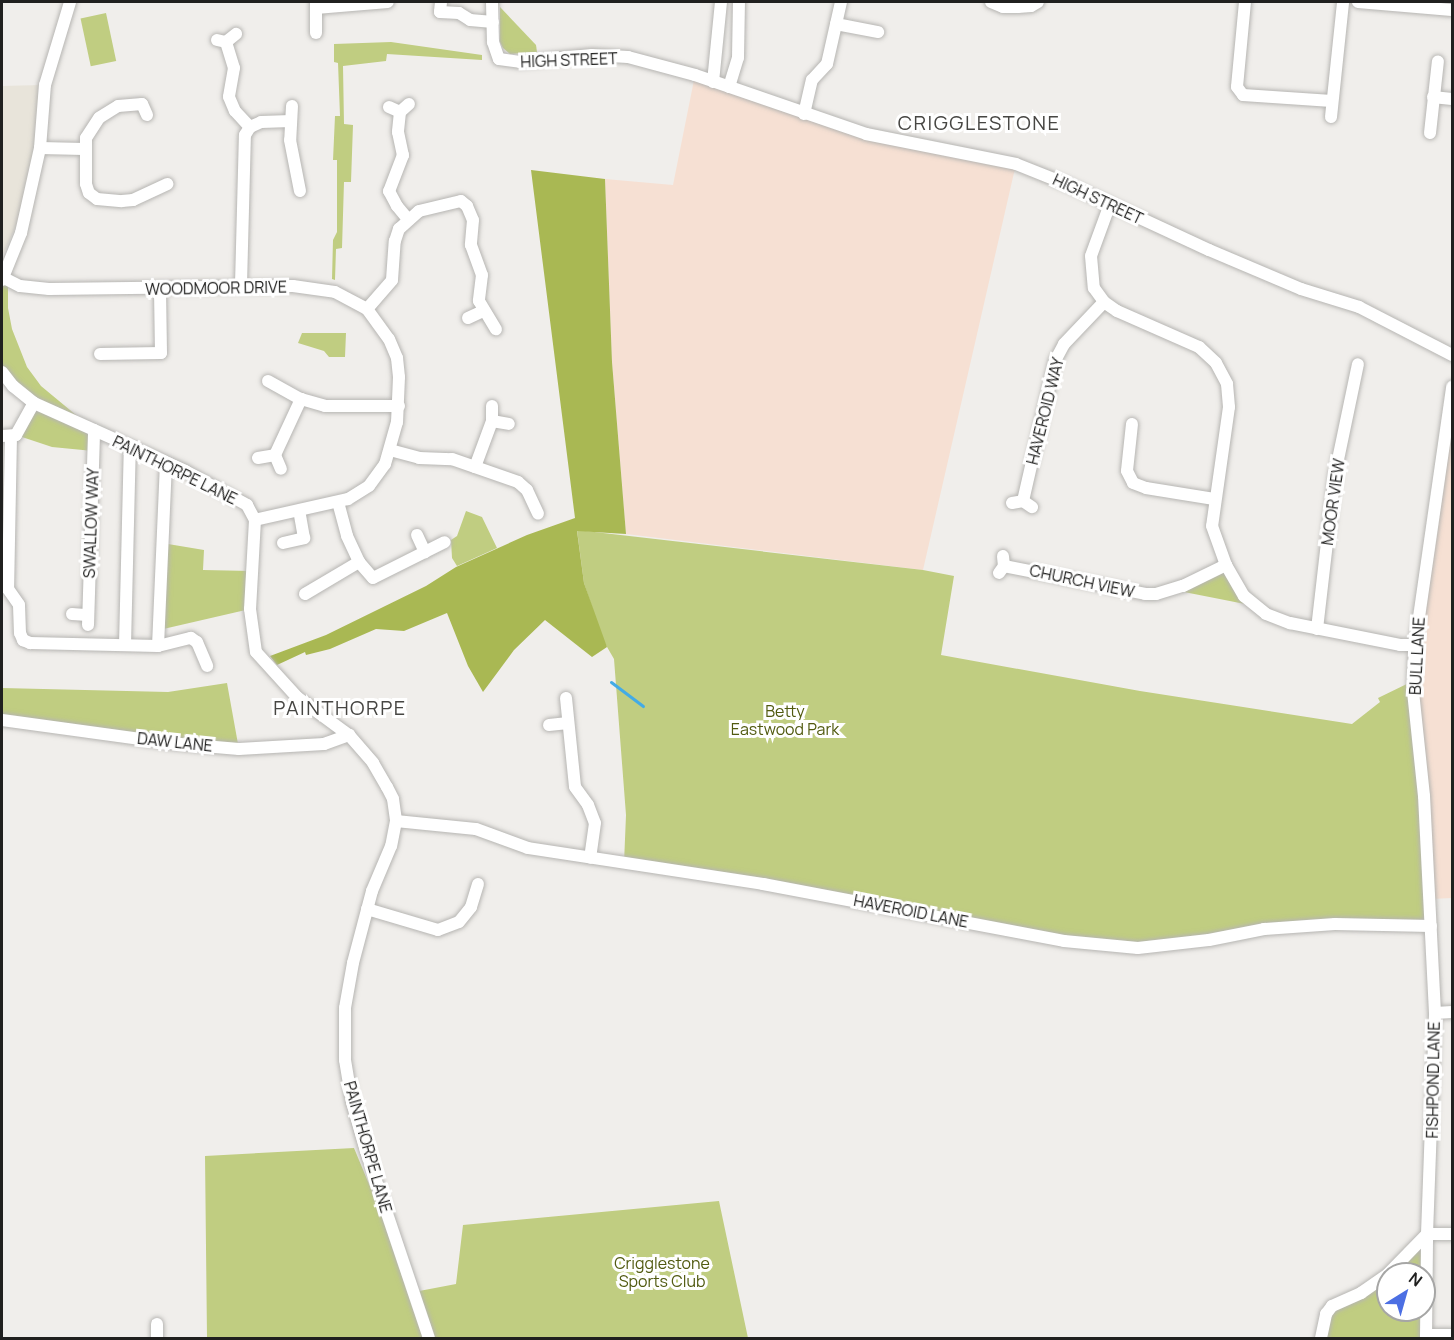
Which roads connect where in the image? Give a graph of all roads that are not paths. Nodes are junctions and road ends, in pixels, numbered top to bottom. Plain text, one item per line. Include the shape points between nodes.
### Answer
1 (70, 2) edge
2 (388, 2) edge
3 (492, 2) edge
4 (721, 2) edge
5 (739, 2) edge
6 (841, 2) edge
7 (991, 2) edge
8 (1038, 2) edge
9 (1245, 2) edge
10 (1343, 2) edge
11 (1358, 2) edge
12 (316, 5) edge
13 (1452, 10) edge
14 (437, 11) edge
15 (493, 21) junction
16 (836, 24) junction
17 (878, 32) dead end
18 (316, 33) dead end
19 (226, 38) dead end
20 (1438, 61) dead end
21 (713, 82) junction
22 (729, 87) junction
23 (1433, 97) junction
24 (1452, 99) edge
25 (1332, 101) junction
26 (292, 106) dead end
27 (399, 108) dead end
28 (804, 114) junction
29 (147, 115) dead end
30 (1330, 117) dead end
31 (291, 121) junction
32 (250, 127) junction
33 (1430, 133) dead end
34 (40, 148) junction
35 (84, 149) junction
36 (167, 184) dead end
37 (300, 191) dead end
38 (1110, 204) junction
39 (408, 219) junction
40 (2, 279) edge
41 (241, 285) junction
42 (160, 289) junction
43 (1104, 302) junction
44 (367, 309) junction
45 (483, 311) junction
46 (468, 318) dead end
47 (496, 329) dead end
48 (100, 354) dead end
49 (1452, 355) edge
50 (2, 372) edge
51 (1360, 372) dead end
52 (268, 381) dead end
53 (1452, 387) edge
54 (302, 399) junction
55 (34, 403) junction
56 (399, 406) junction
57 (492, 406) dead end
58 (492, 421) junction
59 (1132, 423) dead end
60 (509, 424) dead end
61 (1449, 425) edge
62 (94, 430) junction
63 (6, 436) edge
64 (130, 447) junction
65 (390, 450) junction
66 (274, 455) junction
67 (258, 458) dead end
68 (166, 463) junction
69 (475, 467) junction
70 (281, 469) dead end
71 (1214, 499) junction
72 (338, 502) junction
73 (1022, 504) dead end
74 (299, 510) junction
75 (538, 514) dead end
76 (255, 519) junction
77 (417, 536) dead end
78 (446, 542) dead end
79 (283, 543) dead end
80 (425, 552) junction
81 (359, 562) junction
82 (1002, 565) dead end
83 (1226, 565) junction
84 (305, 594) dead end
85 (72, 614) dead end
86 (1317, 629) junction
87 (125, 645) junction
88 (1415, 645) junction
89 (158, 646) junction
90 (207, 666) dead end
91 (566, 698) dead end
92 (2, 720) edge
93 (568, 723) junction
94 (549, 725) dead end
95 (349, 735) junction
96 (396, 821) junction
97 (590, 858) junction
98 (478, 884) dead end
99 (367, 909) junction
100 (1431, 926) junction
101 (1452, 1012) edge
102 (1435, 1013) junction
103 (1427, 1234) junction
104 (1452, 1234) edge
105 (1400, 1262) edge
106 (1376, 1282) edge
107 (157, 1324) dead end
108 (1452, 1335) edge
109 (1426, 1337) edge
110 (157, 1338) edge
111 (429, 1338) edge
112 (1321, 1338) edge

1 - 34 street via 45,85
2 - 12 street
3 - 15 street, HIGH STREET
4 - 21 street
5 - 22 street via 738,58
6 - 16 street
7 - 8 street via 1018,8
9 - 25 street via 1237,87 1243,95
10 - 25 street
11 - 13 street
12 - 18 street
14 - 15 street via 459,13 470,20
15 - 21 street, HIGH STREET via 495,51 499,59 509,62 592,55 628,57
16 - 17 street via 864,36
16 - 28 street via 827,64 812,80
19 - 32 street via 234,68 229,97 235,111
20 - 23 street
21 - 22 street, HIGH STREET
22 - 28 street, HIGH STREET
23 - 24 street
23 - 33 street
25 - 30 street
26 - 31 street
27 - 39 street via 398,132 403,155 389,191
28 - 38 street, HIGH STREET via 866,134 1016,164
29 - 35 street via 142,104 107,110 91,128
31 - 32 street via 261,122
31 - 37 street via 290,140
32 - 41 street via 243,147 246,173
34 - 35 street
34 - 40 street via 21,233
35 - 36 street via 86,184 97,199 152,198
38 - 43 street via 1091,256 1094,288
38 - 49 street, HIGH STREET via 1288,284 1359,308
39 - 44 street via 395,241 392,280
39 - 45 street via 433,206 461,201 467,206 473,220 471,245 482,275 478,291
40 - 42 street, WOODMOOR DRIVE via 20,286 49,289
41 - 42 street, WOODMOOR DRIVE
41 - 44 street, WOODMOOR DRIVE via 335,292
42 - 48 street via 161,353
43 - 71 street via 1199,347 1223,374 1229,407
43 - 73 street, HAVEROID WAY via 1064,344 1055,361
44 - 56 street, WOODMOOR DRIVE via 389,339 397,358
45 - 46 street
45 - 47 street
50 - 55 street, PAINTHORPE LANE
51 - 86 street, MOOR VIEW via 1335,474
52 - 54 street
53 - 61 street, BULL LANE
54 - 56 street via 325,406
54 - 66 street
55 - 62 street, PAINTHORPE LANE
55 - 63 street via 16,435
56 - 65 street, WOODMOOR DRIVE
57 - 58 street
58 - 60 street
58 - 69 street
59 - 71 street via 1127,471 1133,483
61 - 88 street, BULL LANE
62 - 64 street, PAINTHORPE LANE
62 - 85 street, SWALLOW WAY via 88,620
63 - 87 street via 8,589 19,605 23,640
64 - 68 street, PAINTHORPE LANE
64 - 87 street
65 - 69 street via 419,458 452,459
65 - 72 street, WOODMOOR DRIVE via 369,486
66 - 67 street
66 - 70 street
68 - 76 street, PAINTHORPE LANE via 247,506
68 - 89 street
69 - 75 street via 534,492
71 - 83 street via 1212,526
72 - 74 street, WOODMOOR DRIVE
72 - 81 street
74 - 76 street, WOODMOOR DRIVE
74 - 79 street via 304,538
76 - 95 street, PAINTHORPE LANE via 250,609 256,652 297,697
77 - 80 street
78 - 80 street
80 - 81 street via 373,578
81 - 84 street via 314,582
82 - 83 street, CHURCH VIEW via 1145,594 1183,586
83 - 86 street via 1254,608
86 - 88 street
87 - 89 street
88 - 100 street, BULL LANE via 1413,692 1424,795
89 - 90 street via 191,638 197,642
91 - 93 street
92 - 95 street, DAW LANE via 239,749 324,744
93 - 94 street
93 - 97 street via 575,787 595,823
95 - 96 street, PAINTHORPE LANE via 387,787
96 - 97 street, HAVEROID LANE via 476,829 528,848
96 - 99 street, PAINTHORPE LANE via 391,846
97 - 100 street, HAVEROID LANE via 763,884 1064,941 1138,948 1275,928 1335,924
98 - 99 street via 471,908 459,922 438,930
99 - 111 street, PAINTHORPE LANE via 345,1008 345,1060 366,1151
100 - 102 street, FISHPOND LANE
101 - 102 street
102 - 103 street, FISHPOND LANE
103 - 104 street
103 - 105 street
103 - 109 street, FISHPOND LANE
106 - 112 street via 1332,1306 1326,1314
107 - 110 street
108 - 109 street

